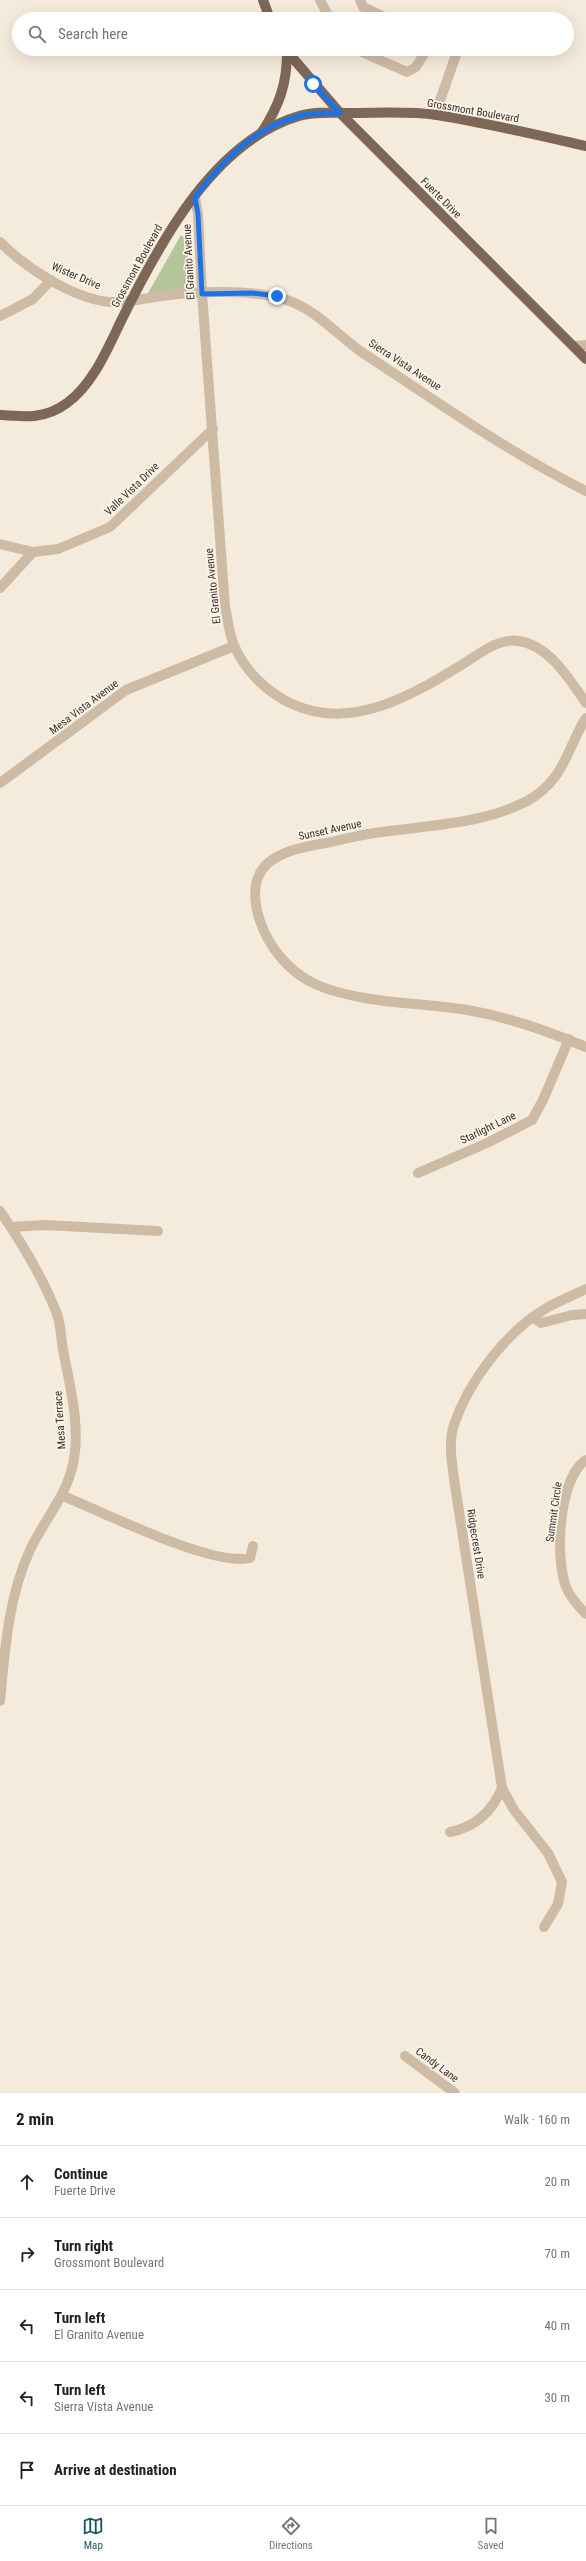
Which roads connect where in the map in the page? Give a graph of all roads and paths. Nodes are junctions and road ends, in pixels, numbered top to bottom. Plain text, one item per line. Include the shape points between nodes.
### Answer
1 (263, 0) edge
2 (320, 0) edge
3 (360, 0) edge
4 (267, 12) edge
5 (326, 12) edge
6 (374, 12) edge
7 (286, 56) edge
8 (290, 56) edge
9 (371, 56) edge
10 (423, 56) edge
11 (453, 56) edge
12 (340, 113) junction
13 (435, 115) junction
14 (262, 132) junction
15 (586, 146) edge
16 (195, 197) junction
17 (0, 242) edge
18 (51, 280) junction
19 (202, 294) junction
20 (131, 300) junction
21 (0, 316) edge
22 (586, 345) edge
23 (574, 346) junction
24 (586, 359) edge
25 (0, 415) edge
26 (212, 429) junction
27 (586, 491) edge
28 (0, 544) edge
29 (33, 552) junction
30 (0, 588) edge
31 (234, 646) junction
32 (586, 703) edge
33 (586, 718) edge
34 (0, 783) edge
35 (569, 1039) junction
36 (586, 1047) edge
37 (418, 1173) dead end
38 (0, 1211) edge
39 (11, 1227) junction
40 (158, 1231) dead end
41 (586, 1289) edge
42 (586, 1314) edge
43 (534, 1317) junction
44 (586, 1460) edge
45 (63, 1496) junction
46 (253, 1546) dead end
47 (586, 1614) edge
48 (0, 1701) edge
49 (502, 1788) junction
50 (450, 1832) dead end
51 (544, 1927) dead end
52 (406, 2056) dead end
53 (455, 2093) edge

1 - 4 main road
2 - 5 street
3 - 6 street via 363,7
7 - 14 main road via 284,92
8 - 12 main road, Fuerte Drive
9 - 10 street via 406,72 416,67
11 - 13 street
12 - 13 main road, Grossmont Boulevard
12 - 14 main road, Grossmont Boulevard via 301,115
12 - 23 main road, Fuerte Drive
13 - 15 main road, Grossmont Boulevard
14 - 16 main road, Grossmont Boulevard via 225,160
16 - 19 street, El Granito Avenue
16 - 20 main road, Grossmont Boulevard via 164,239
17 - 18 street, Wister Drive via 20,260
18 - 20 street, Wister Drive via 97,299 110,302
18 - 21 street via 33,299
19 - 20 street, Wister Drive
19 - 26 street, El Granito Avenue
19 - 27 street, Sierra Vista Avenue via 264,294 301,306 361,351 539,467
20 - 25 main road, Grossmont Boulevard via 107,350 86,384 69,402 39,416 28,418
22 - 23 street
23 - 24 main road, Fuerte Drive
26 - 29 street, Valle Vista Drive via 110,527 58,549
26 - 31 street, El Granito Avenue via 225,607
28 - 29 street, Valle Vista Drive
29 - 30 street
31 - 32 street, El Granito Avenue via 250,671 271,691 298,706 329,714 362,712 387,705 492,646 518,641 543,652 556,663
31 - 34 street, Mesa Vista Avenue via 126,690
33 - 35 street, Sunset Avenue via 565,765 548,785 527,801 485,816 443,825 380,832 303,847 266,865 257,883 254,904 262,926 279,957 316,984 346,994 468,1010 526,1024
35 - 36 street, Sunset Avenue
35 - 37 street, Starlight Lane via 532,1120
38 - 39 street, Mesa Terrace
39 - 40 street via 45,1225
39 - 45 street, Mesa Terrace via 22,1242 57,1315 72,1402 75,1442 73,1463
41 - 43 street, Ridgecrest Drive via 544,1309
42 - 43 street via 572,1315 541,1324
43 - 49 street, Ridgecrest Drive via 516,1330 497,1350 474,1383 454,1425 450,1449
44 - 47 street, Summit Circle via 578,1466 568,1483 561,1563 566,1588
45 - 46 street via 185,1548 239,1561 250,1558
45 - 48 street, Mesa Terrace via 30,1550 18,1584 8,1625
49 - 50 street via 496,1802 479,1821
49 - 51 street, Ridgecrest Drive via 514,1810 548,1853 562,1882 558,1904
52 - 53 street, Candy Lane

